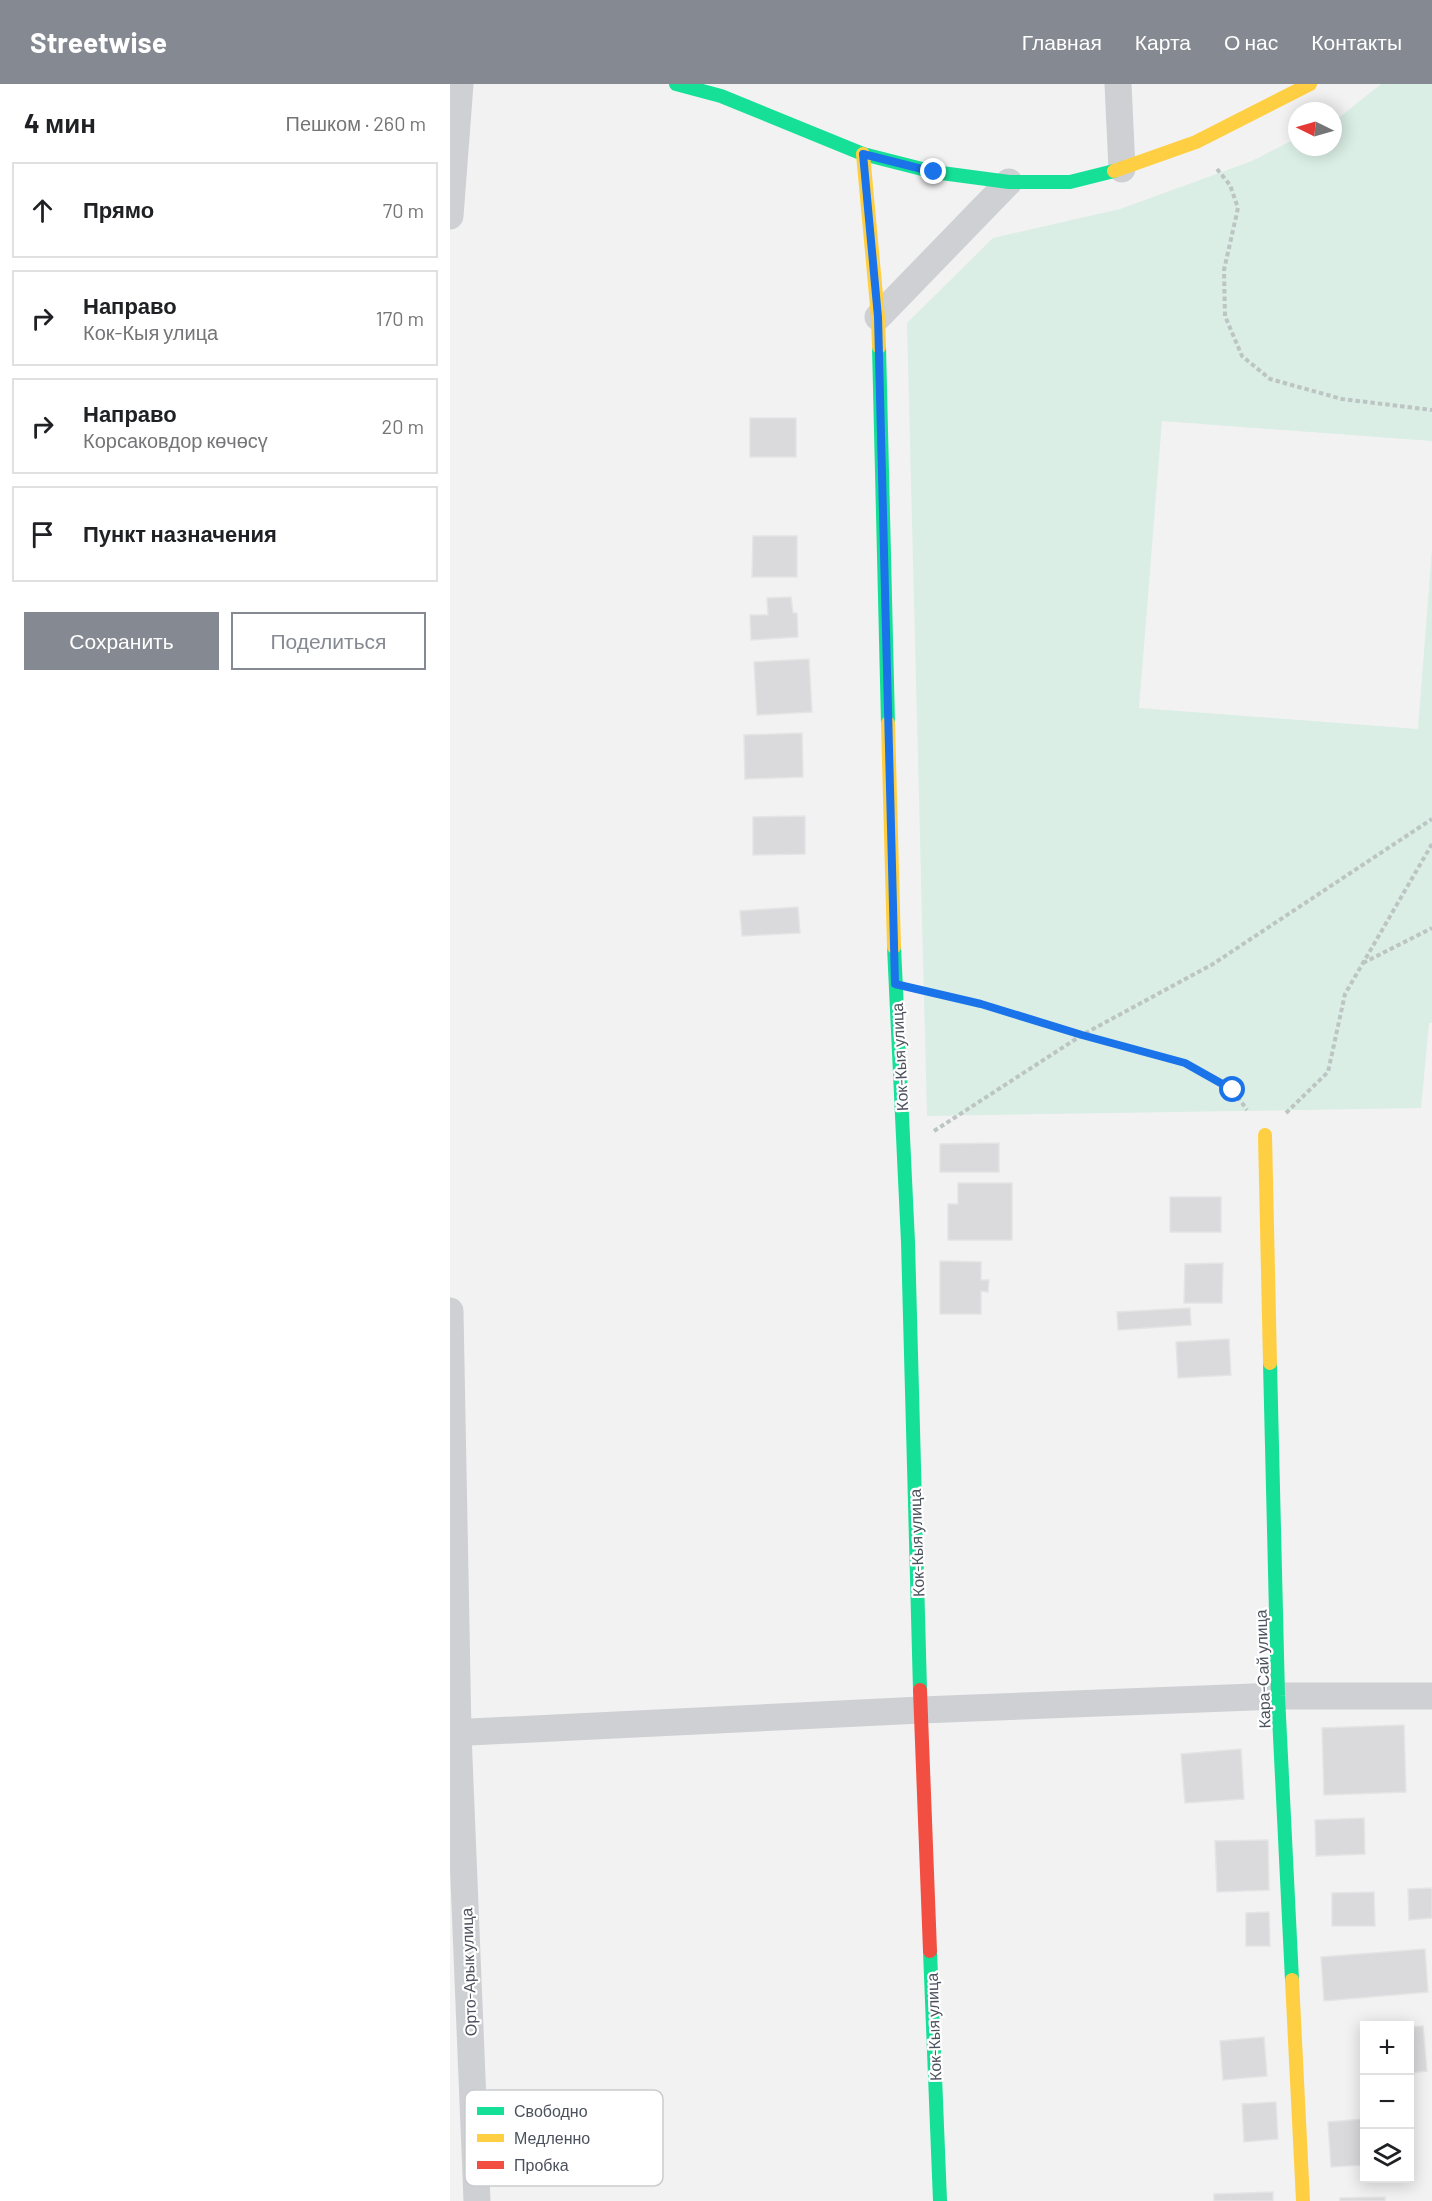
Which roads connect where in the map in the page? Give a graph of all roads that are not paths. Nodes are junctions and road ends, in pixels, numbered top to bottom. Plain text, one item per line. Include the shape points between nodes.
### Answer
1 (460, 84) edge
2 (676, 84) edge
3 (1118, 84) edge
4 (1310, 84) edge
5 (863, 154) junction
6 (1122, 169) junction
7 (1009, 182) junction
8 (450, 216) edge
9 (878, 317) junction
10 (1265, 1135) road end
11 (450, 1311) edge
12 (1278, 1696) junction
13 (1432, 1696) edge
14 (921, 1710) junction
15 (454, 1733) edge
16 (472, 2090) edge
17 (476, 2186) edge
18 (477, 2201) edge
19 (940, 2201) edge
20 (1303, 2201) edge

1 - 8 street
2 - 5 street via 721,96
3 - 6 street
4 - 6 street via 1196,142
5 - 7 street via 934,172
5 - 9 street, Кок-Кыя улица
6 - 7 street via 1070,182
7 - 9 street
9 - 14 street, Кок-Кыя улица via 895,984
10 - 12 street, Кара-Сай улица
11 - 15 street, Орто-Арык улица
12 - 13 street
12 - 14 street
12 - 20 street, Кара-Сай улица
14 - 15 street
14 - 19 street, Кок-Кыя улица
15 - 16 street, Орто-Арык улица
17 - 18 street, Орто-Арык улица

